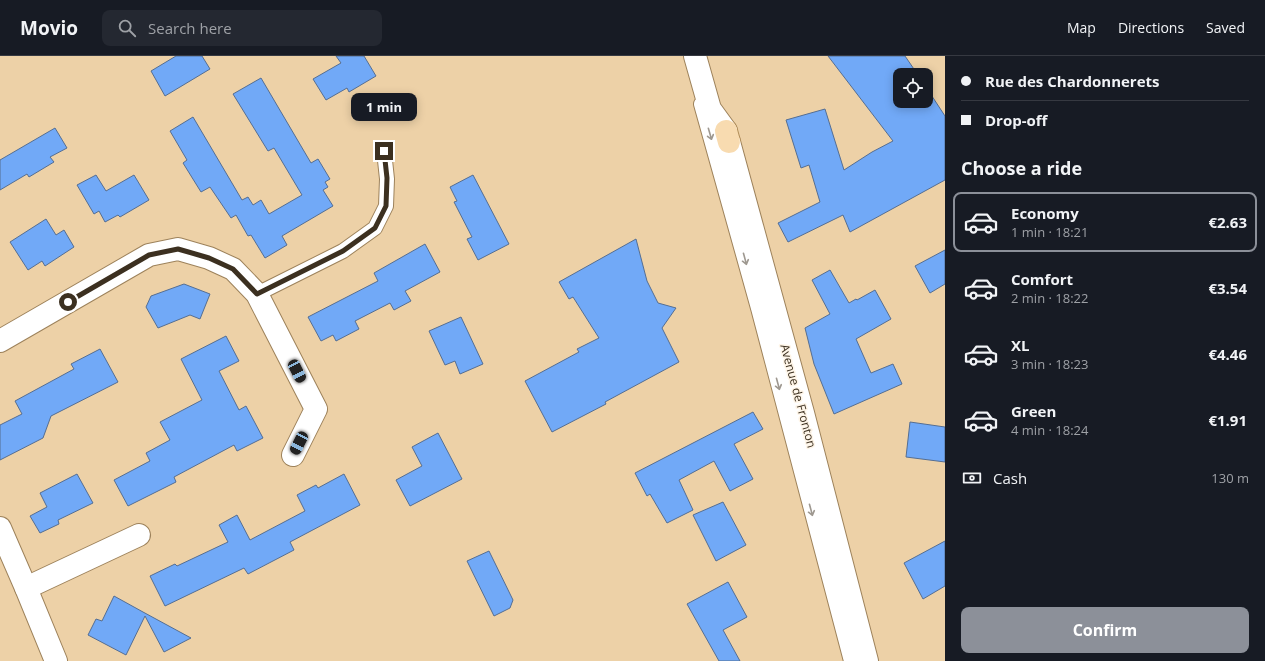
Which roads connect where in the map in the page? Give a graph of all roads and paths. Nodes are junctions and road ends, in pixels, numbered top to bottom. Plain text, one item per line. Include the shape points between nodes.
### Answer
1 (688, 56) edge
2 (695, 56) edge
3 (710, 56) edge
4 (728, 137) junction
5 (384, 151) dead end
6 (257, 294) junction
7 (0, 341) edge
8 (293, 455) dead end
9 (0, 528) edge
10 (139, 535) dead end
11 (26, 588) junction
12 (56, 661) edge
13 (851, 661) edge
14 (867, 661) edge

1 -> 13 lane via 729,200
2 - 4 street, Avenue de Fronton via 710,109
3 - 4 street, Avenue de Fronton via 724,103
4 - 14 street, Avenue de Fronton
5 - 6 lane via 387,178 386,206 375,228 343,251
6 - 7 street via 233,269 209,258 178,249 149,255
6 - 8 street via 316,409
9 - 11 street
10 - 11 street
11 - 12 street

